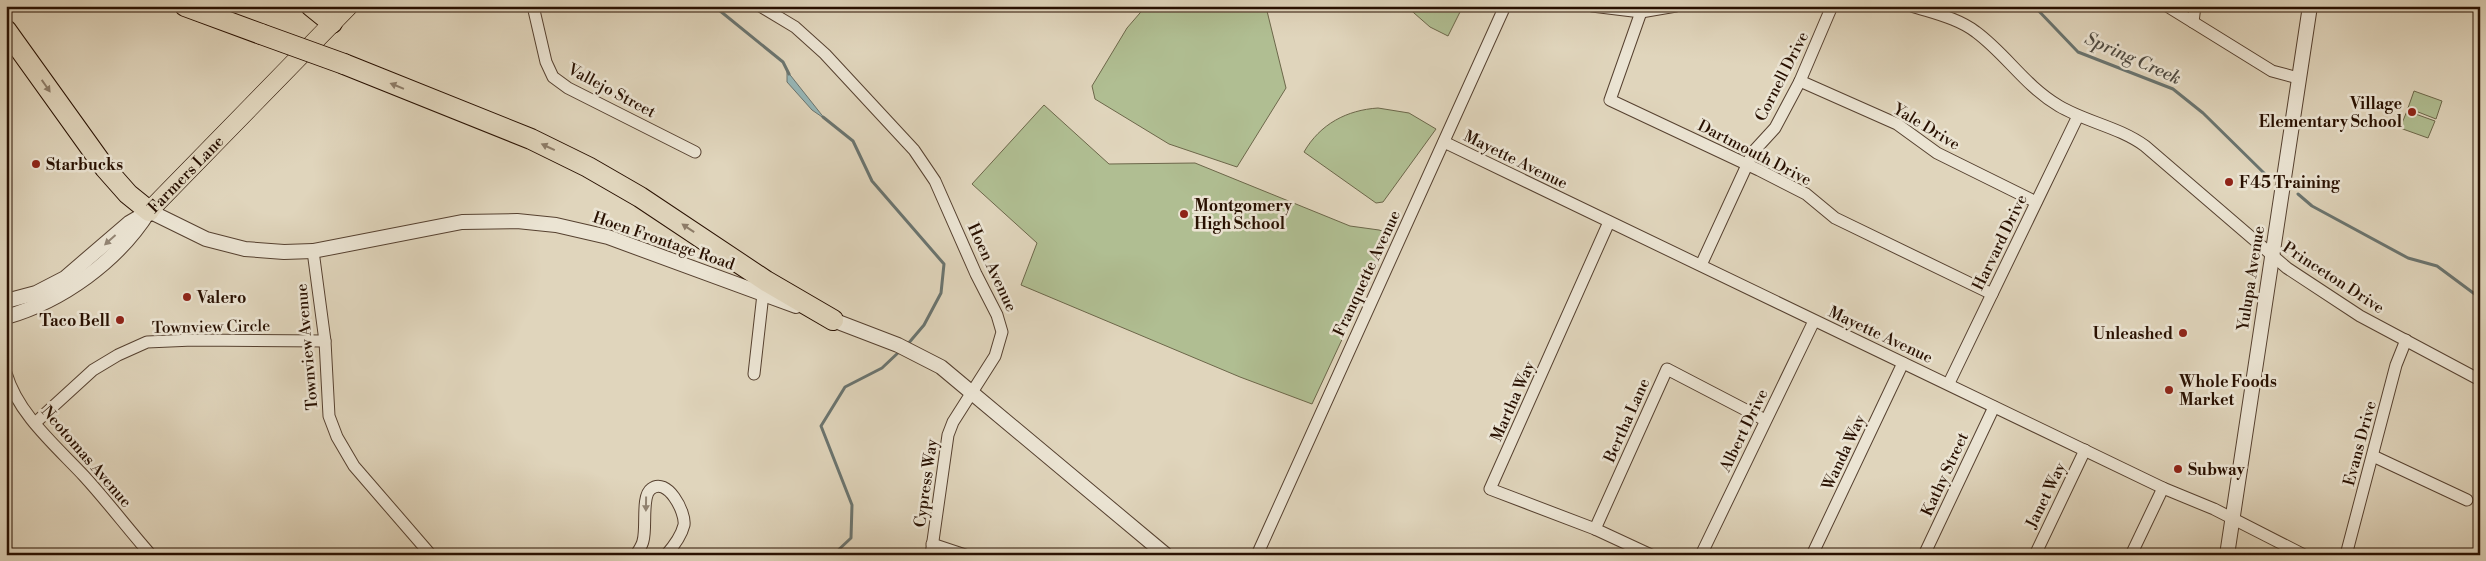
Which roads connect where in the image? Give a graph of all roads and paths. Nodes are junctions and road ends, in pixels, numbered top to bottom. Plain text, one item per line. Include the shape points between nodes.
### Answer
1 (185, 6) edge
2 (311, 6) edge
3 (349, 6) edge
4 (533, 6) edge
5 (760, 6) edge
6 (1505, 6) edge
7 (1592, 6) edge
8 (1676, 6) edge
9 (1832, 6) edge
10 (1912, 6) edge
11 (2167, 6) edge
12 (2195, 6) edge
13 (2310, 6) edge
14 (1641, 12) junction
15 (2193, 22) junction
16 (332, 24) junction
17 (6, 30) edge
18 (2298, 78) junction
19 (1800, 81) junction
20 (2078, 116) junction
21 (1444, 142) junction
22 (695, 152) dead end
23 (1748, 165) junction
24 (2036, 202) junction
25 (149, 211) junction
26 (1609, 222) junction
27 (313, 251) junction
28 (2271, 256) junction
29 (1701, 265) junction
30 (763, 294) junction
31 (1992, 294) junction
32 (6, 302) edge
33 (6, 317) edge
34 (832, 320) junction
35 (1814, 320) junction
36 (2406, 340) junction
37 (325, 341) junction
38 (1903, 363) junction
39 (6, 373) edge
40 (754, 374) dead end
41 (2480, 380) edge
42 (1949, 383) junction
43 (973, 393) junction
44 (1994, 407) junction
45 (1765, 420) junction
46 (35, 423) junction
47 (2085, 450) junction
48 (2373, 456) junction
49 (2163, 488) junction
50 (2467, 500) dead end
51 (2232, 518) junction
52 (1595, 528) junction
53 (931, 549) edge
54 (151, 555) edge
55 (431, 555) edge
56 (636, 555) edge
57 (666, 555) edge
58 (965, 555) edge
59 (1166, 555) edge
60 (1257, 555) edge
61 (1651, 555) edge
62 (1701, 555) edge
63 (1812, 555) edge
64 (1924, 555) edge
65 (2034, 555) edge
66 (2130, 555) edge
67 (2227, 555) edge
68 (2304, 555) edge
69 (2346, 555) edge

34 -> 1 highway, bridge via 766,281 640,197 531,139 344,64
2 - 16 highway
3 - 16 main road, Farmers Lane
4 - 22 street, Vallejo Street via 546,62 553,77 568,88
5 - 43 street, Hoen Avenue via 795,27 818,48 914,150 931,173 1001,326 998,350
6 - 21 street, Franquette Avenue
7 - 14 street
8 - 14 street
9 - 19 street, Cornell Drive
10 - 20 street, Princeton Drive via 1975,31 2030,85
11 - 15 street
12 - 15 street
13 - 18 street, Yulupa Avenue
14 - 23 street, Dartmouth Drive via 1610,100
15 - 18 street via 2272,71
16 - 25 main road, Farmers Lane
17 -> 25 highway via 104,168
18 - 28 street, Yulupa Avenue
19 - 23 street, Cornell Drive via 1775,128 1753,152
19 - 24 street, Yale Drive via 1897,124 1937,153
20 - 24 street, Harvard Drive
20 - 28 street, Princeton Drive via 2123,133 2145,146
21 - 26 street, Mayette Avenue
21 - 60 street, Franquette Avenue
23 - 29 street, Cornell Drive
23 - 31 street, Dartmouth Drive via 1806,194 1835,218
24 - 31 street, Harvard Drive
25 - 27 street, Hoen Frontage Road via 195,234 232,246 271,252
25 -> 32 street via 129,223 65,278 36,294
25 - 33 street, Farmers Lane via 137,230 90,274 54,297
26 - 29 street, Mayette Avenue
26 - 52 street, Martha Way via 1490,489
27 - 30 street, Hoen Frontage Road via 448,224 536,222 602,235
27 - 37 street, Townview Avenue
28 - 36 street, Princeton Drive via 2360,316
28 - 51 street, Yulupa Avenue
29 - 35 street, Mayette Avenue
30 - 34 street, Hoen Frontage Road
30 - 40 street
31 - 42 street, Harvard Drive
34 - 43 street, Hoen Frontage Road via 925,357
35 - 38 street, Mayette Avenue
35 - 45 street, Albert Drive
36 - 41 street, Princeton Drive
36 - 48 street, Evans Drive via 2396,365
37 - 46 street, Townview Circle via 146,342 93,370
37 - 55 street, Townview Avenue via 329,416 336,437 354,466
38 - 42 street, Mayette Avenue
38 - 63 street, Wanda Way
39 - 46 street, Neotomas Avenue via 10,386
42 - 44 street, Mayette Avenue
43 - 53 street, Cypress Way via 948,435
43 - 59 street
44 - 47 street, Mayette Avenue
44 - 64 street, Kathy Street
45 - 52 street, Bertha Lane via 1667,369
45 - 62 street, Albert Drive
46 - 54 street, Neotomas Avenue
47 - 49 street, Mayette Avenue
47 - 65 street, Janet Way
48 - 50 street
48 - 69 street, Evans Drive
49 - 51 street, Mayette Avenue
49 - 66 street
51 - 67 street, Yulupa Avenue
51 - 68 street, Mayette Avenue
52 - 61 street
53 - 58 street
57 -> 56 street via 681,533 684,517 669,490 660,486 651,488 645,498 643,542

